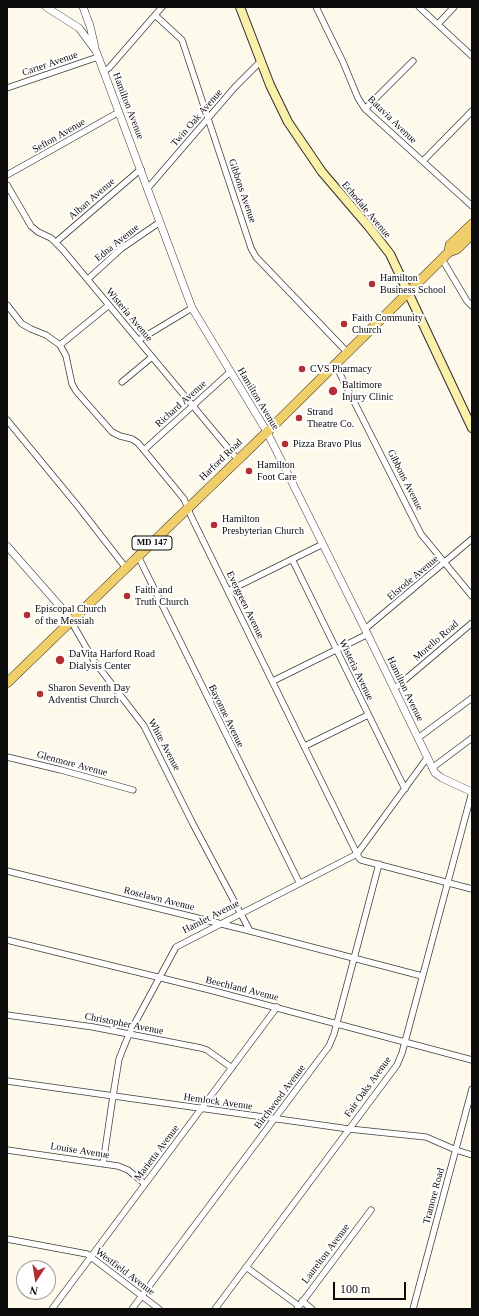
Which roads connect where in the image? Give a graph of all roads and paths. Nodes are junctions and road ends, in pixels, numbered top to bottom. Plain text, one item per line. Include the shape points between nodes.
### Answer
1 (46, 7) edge
2 (83, 7) edge
3 (162, 7) edge
4 (240, 7) edge
5 (316, 7) edge
6 (419, 7) edge
7 (454, 7) edge
8 (154, 15) junction
9 (438, 24) junction
10 (97, 54) junction
11 (472, 56) edge
12 (261, 61) junction
13 (413, 61) dead end
14 (104, 71) junction
15 (7, 88) edge
16 (365, 109) junction
17 (472, 111) edge
18 (119, 112) junction
19 (208, 118) junction
20 (423, 161) junction
21 (141, 169) junction
22 (7, 175) edge
23 (7, 185) edge
24 (148, 188) junction
25 (472, 206) edge
26 (160, 222) junction
27 (472, 224) edge
28 (472, 234) edge
29 (56, 242) junction
30 (449, 252) junction
31 (442, 259) junction
32 (88, 279) junction
33 (408, 293) junction
34 (7, 305) edge
35 (109, 305) junction
36 (472, 306) edge
37 (192, 308) junction
38 (139, 340) junction
39 (60, 345) junction
40 (347, 352) junction
41 (152, 357) junction
42 (335, 364) junction
43 (230, 372) junction
44 (122, 382) dead end
45 (193, 405) junction
46 (7, 420) edge
47 (472, 428) edge
48 (267, 432) junction
49 (144, 450) junction
50 (238, 460) junction
51 (188, 508) junction
52 (472, 539) edge
53 (323, 544) junction
54 (7, 546) edge
55 (138, 556) junction
56 (292, 559) junction
57 (444, 563) junction
58 (126, 568) junction
59 (228, 591) junction
60 (472, 596) edge
61 (71, 621) junction
62 (472, 623) edge
63 (366, 631) junction
64 (336, 649) junction
65 (8, 681) edge
66 (273, 682) junction
67 (394, 689) junction
68 (472, 698) edge
69 (368, 715) junction
70 (418, 738) junction
71 (472, 738) edge
72 (305, 746) junction
73 (7, 757) edge
74 (427, 758) junction
75 (432, 768) junction
76 (405, 789) junction
77 (133, 790) dead end
78 (472, 792) edge
79 (357, 854) junction
80 (379, 864) junction
81 (7, 871) edge
82 (299, 882) junction
83 (447, 883) junction
84 (472, 889) edge
85 (240, 913) junction
86 (219, 924) junction
87 (250, 931) junction
88 (7, 940) edge
89 (354, 958) junction
90 (422, 976) junction
91 (160, 977) junction
92 (277, 1007) junction
93 (7, 1015) edge
94 (337, 1023) junction
95 (129, 1034) junction
96 (405, 1042) junction
97 (472, 1060) edge
98 (232, 1068) junction
99 (7, 1081) edge
100 (472, 1089) edge
101 (112, 1096) junction
102 (201, 1109) junction
103 (274, 1119) junction
104 (349, 1129) junction
105 (7, 1150) edge
106 (456, 1150) junction
107 (472, 1155) edge
108 (103, 1164) junction
109 (145, 1184) junction
110 (370, 1210) dead end
111 (7, 1239) edge
112 (91, 1257) junction
113 (246, 1266) junction
114 (142, 1296) junction
115 (299, 1305) edge
116 (52, 1309) edge
117 (132, 1309) edge
118 (159, 1309) edge
119 (215, 1309) edge
120 (312, 1309) edge
121 (413, 1309) edge

1 - 10 street, Hamilton Avenue via 79,28
2 - 10 street
3 - 8 street
4 - 12 main road, Echodale Avenue
5 - 16 street, Batavia Avenue via 354,91
6 - 9 street
7 - 9 street
8 - 14 street
8 - 19 street, Gibbons Avenue via 182,40
9 - 11 street
10 - 14 street, Hamilton Avenue
10 - 15 street, Carter Avenue
12 - 19 street, Twin Oak Avenue
12 - 33 main road, Echodale Avenue via 288,122 299,140 390,254
13 - 16 street
14 - 18 street, Hamilton Avenue
16 - 20 street, Batavia Avenue
17 - 20 street
18 - 21 street, Hamilton Avenue
18 - 22 street, Sefton Avenue
19 - 24 street, Twin Oak Avenue
19 - 40 street, Gibbons Avenue via 256,257
20 - 25 street, Batavia Avenue
21 - 24 street, Hamilton Avenue
21 - 29 street, Alban Avenue
23 - 29 street, Wisteria Avenue via 31,226
24 - 26 street, Hamilton Avenue
26 - 32 street, Edna Avenue via 122,248
26 - 37 street, Hamilton Avenue
27 - 30 main road, Harford Road / MD 147 via 450,245
28 - 30 main road, Harford Road / MD 147 via 457,249
29 - 32 street, Wisteria Avenue
30 - 31 main road, Harford Road / MD 147
31 - 33 main road, Harford Road / MD 147
31 - 36 street
32 - 35 street, Wisteria Avenue
33 - 40 main road, Harford Road / MD 147
33 - 47 main road, Echodale Avenue
34 - 39 street via 22,324
35 - 38 street, Wisteria Avenue
35 - 39 street
37 - 38 street
37 - 43 street, Hamilton Avenue
38 - 41 street, Wisteria Avenue
39 - 49 street, Evergreen Avenue via 66,356 76,391 112,432 132,439
40 - 42 main road, Harford Road / MD 147
41 - 44 street
41 - 45 street, Wisteria Avenue
42 - 48 main road, Harford Road / MD 147
42 - 57 street, Gibbons Avenue via 421,534
43 - 45 street, Richard Avenue
43 - 48 street, Hamilton Avenue
45 - 49 street, Richard Avenue
45 - 50 street, Wisteria Avenue
46 - 58 street
48 - 50 main road, Harford Road / MD 147
48 - 53 street, Hamilton Avenue
49 - 51 street, Evergreen Avenue via 184,499
50 - 51 main road, Harford Road / MD 147
51 - 55 main road, Harford Road / MD 147
51 - 59 street, Evergreen Avenue
52 - 57 street, Elsrode Avenue
53 - 56 street
53 - 63 street, Hamilton Avenue
54 - 61 street, White Avenue
55 - 58 main road, Harford Road / MD 147
55 - 82 street, Bayonne Avenue
56 - 59 street
56 - 64 street, Wisteria Avenue
57 - 60 street, Gibbons Avenue
57 - 63 street, Elsrode Avenue
58 - 61 main road, Harford Road / MD 147
59 - 66 street, Evergreen Avenue
61 - 65 main road, Harford Road / MD 147
61 - 85 street, White Avenue via 94,661 144,726
62 - 67 street, Morello Road
63 - 64 street, Elsrode Avenue
63 - 67 street, Hamilton Avenue
64 - 66 street, Elsrode Avenue
64 - 69 street, Wisteria Avenue
66 - 72 street, Evergreen Avenue
67 - 70 street, Hamilton Avenue
68 - 70 street
69 - 72 street
69 - 76 street, Wisteria Avenue
70 - 74 street, Hamilton Avenue
71 - 75 street
72 - 79 street, Evergreen Avenue
73 - 77 street, Glenmore Avenue
74 - 75 street, Hamilton Avenue
74 - 76 street, Hamlet Avenue
75 - 78 street, Hamilton Avenue via 438,775
76 - 79 street, Hamlet Avenue
78 - 83 street, Fair Oaks Avenue
79 - 80 street via 361,860
79 - 82 street, Hamlet Avenue
80 - 83 street
80 - 89 street, Birchwood Avenue
81 - 86 street, Roselawn Avenue
82 - 85 street, Hamlet Avenue
83 - 84 street
83 - 90 street, Fair Oaks Avenue
85 - 86 street, Hamlet Avenue
85 - 87 street, White Avenue
86 - 87 street, Roselawn Avenue
86 - 91 street, Hamlet Avenue via 176,947
87 - 89 street, Roselawn Avenue
88 - 91 street, Beechland Avenue
89 - 90 street, Roselawn Avenue
89 - 94 street, Birchwood Avenue
90 - 96 street, Fair Oaks Avenue
91 - 92 street, Beechland Avenue
91 - 95 street, Hamlet Avenue
92 - 94 street, Beechland Avenue
92 - 98 street, Marietta Avenue
93 - 95 street, Christopher Avenue
94 - 96 street, Beechland Avenue
94 - 103 street, Birchwood Avenue via 329,1046
95 - 98 street, Christopher Avenue via 207,1050
95 - 101 street, Hamlet Avenue via 119,1059
96 - 97 street, Beechland Avenue
96 - 104 street, Fair Oaks Avenue via 397,1065
98 - 102 street, Marietta Avenue
99 - 101 street, Hemlock Avenue
100 - 106 street, Tramore Road
101 - 102 street, Hemlock Avenue
101 - 108 street, Hamlet Avenue
102 - 103 street, Hemlock Avenue
102 - 109 street, Marietta Avenue
103 - 104 street, Hemlock Avenue
103 - 114 street, Birchwood Avenue
104 - 106 street, Hemlock Avenue via 426,1137
104 - 113 street, Fair Oaks Avenue
105 - 108 street, Louise Avenue
106 - 107 street, Hemlock Avenue
106 - 121 street, Tramore Road
108 - 109 street, Louise Avenue via 123,1168
109 - 112 street, Marietta Avenue
110 - 115 street, Laurelton Avenue
111 - 112 street, Westfield Avenue via 87,1254
112 - 114 street, Westfield Avenue
112 - 116 street, Marietta Avenue
113 - 115 street
113 - 119 street, Fair Oaks Avenue
114 - 117 street, Birchwood Avenue
114 - 118 street, Westfield Avenue
115 - 120 street

